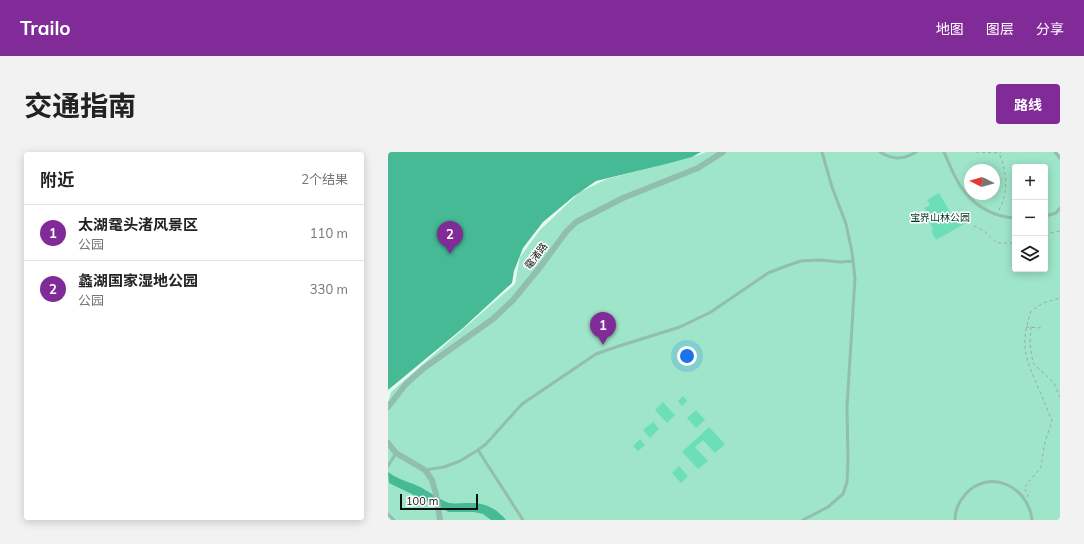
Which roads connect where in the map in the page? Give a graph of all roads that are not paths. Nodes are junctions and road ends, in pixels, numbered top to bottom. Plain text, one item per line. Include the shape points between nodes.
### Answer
1 (723, 152) edge
2 (822, 152) edge
3 (880, 152) edge
4 (916, 152) edge
5 (944, 152) edge
6 (1055, 152) edge
7 (1060, 158) edge
8 (1060, 208) edge
9 (1048, 215) edge
10 (1012, 218) edge
11 (853, 261) junction
12 (388, 407) edge
13 (388, 443) edge
14 (478, 450) junction
15 (396, 453) junction
16 (388, 466) edge
17 (426, 470) junction
18 (388, 514) edge
19 (394, 520) edge
20 (440, 520) edge
21 (523, 520) edge
22 (803, 520) edge
23 (955, 520) edge
24 (1032, 520) edge

1 - 12 street, 鼋渚路 via 698,168 624,198 576,222 513,300 493,319 424,368 406,384
2 - 11 lane via 846,224
3 - 4 lane via 896,158 906,158
5 - 10 lane via 963,191 985,210
6 - 7 lane
8 - 9 lane
11 - 14 lane via 801,261 786,266 768,273 711,312 680,327 596,354 522,404
11 - 22 lane via 855,278 848,381 847,482 843,494 836,501
13 - 15 street
14 - 17 lane via 460,461
14 - 21 lane
15 - 16 lane
15 - 17 street
17 - 20 street via 436,494
18 - 19 lane
23 - 24 lane via 958,505 964,494 989,481 1010,485 1018,491 1031,510

